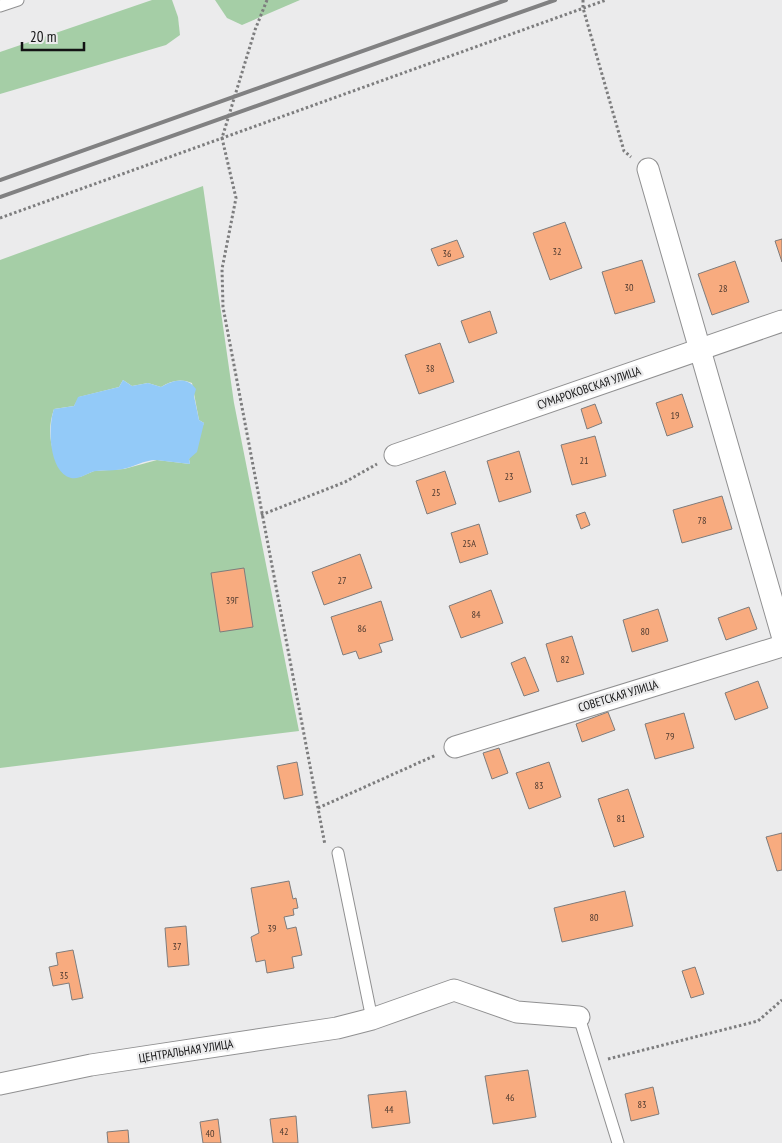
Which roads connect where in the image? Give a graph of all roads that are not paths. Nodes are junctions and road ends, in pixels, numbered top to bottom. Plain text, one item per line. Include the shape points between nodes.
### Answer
1 (18, 0) edge
2 (0, 6) edge
3 (648, 169) road end
4 (782, 321) edge
5 (699, 349) junction
6 (395, 455) road end
7 (782, 635) edge
8 (782, 646) edge
9 (454, 746) road end
10 (338, 853) dead end
11 (579, 1018) joint
12 (372, 1019) junction
13 (0, 1084) edge
14 (618, 1143) edge

1 - 2 lane
3 - 5 street
4 - 5 street, СУМАРОКОВСКАЯ УЛИЦА
5 - 6 street, СУМАРОКОВСКАЯ УЛИЦА
5 - 7 street
8 - 9 street, СОВЕТСКАЯ УЛИЦА
10 - 12 lane
11 - 12 street, ЦЕНТРАЛЬНАЯ УЛИЦА via 517,1012 454,990
11 - 14 lane
12 - 13 street, ЦЕНТРАЛЬНАЯ УЛИЦА via 337,1028 92,1065

